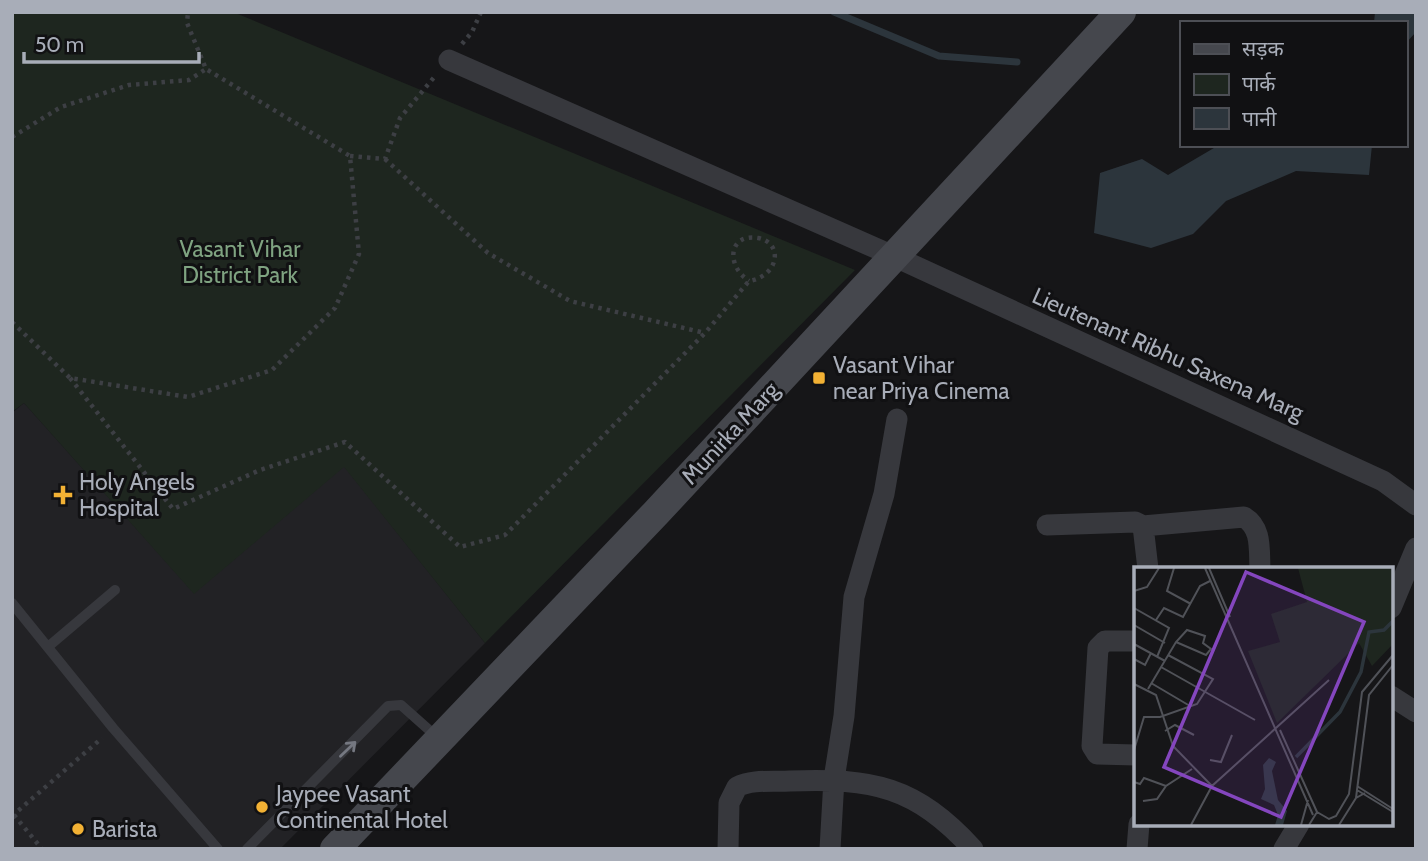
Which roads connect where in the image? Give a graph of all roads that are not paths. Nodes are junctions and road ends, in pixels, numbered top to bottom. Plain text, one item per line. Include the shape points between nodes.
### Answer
1 (1096, 12) edge
2 (1121, 12) edge
3 (449, 60) road end
4 (888, 254) junction
5 (897, 419) dead end
6 (1416, 505) edge
7 (1047, 525) dead end
8 (1143, 526) junction
9 (1416, 548) edge
10 (1148, 567) edge
11 (1260, 567) edge
12 (115, 590) dead end
13 (12, 603) edge
14 (1393, 603) edge
15 (1134, 641) edge
16 (49, 646) junction
17 (1393, 697) edge
18 (1416, 712) edge
19 (428, 729) junction
20 (1134, 755) edge
21 (834, 779) junction
22 (1139, 826) edge
23 (1298, 826) edge
24 (218, 849) edge
25 (247, 849) edge
26 (314, 849) edge
27 (335, 849) edge
28 (728, 849) edge
29 (830, 849) edge
30 (972, 849) edge
31 (1137, 849) edge
32 (1284, 849) edge

1 - 4 street, Munirka Marg
2 - 4 street, Munirka Marg
3 - 4 street, Lieutenant Ribhu Saxena Marg
4 - 6 street, Lieutenant Ribhu Saxena Marg via 1383,481
4 - 19 street, Munirka Marg
4 - 27 street, Munirka Marg
5 - 21 street via 884,494 854,597
7 - 8 street via 1135,522
8 - 10 street
8 - 11 street via 1244,517 1254,523 1258,534
9 - 14 street
12 - 16 lane
13 - 16 lane
15 - 20 street via 1105,641 1098,648 1092,746 1097,754
16 - 24 lane via 113,729
17 - 18 street
25 -> 19 lane via 388,706 401,705
19 - 26 street, Munirka Marg
21 - 28 street via 752,782 737,788 729,803
21 - 29 street
21 - 30 street via 888,788 915,799 945,819
22 - 31 street
23 - 32 street

